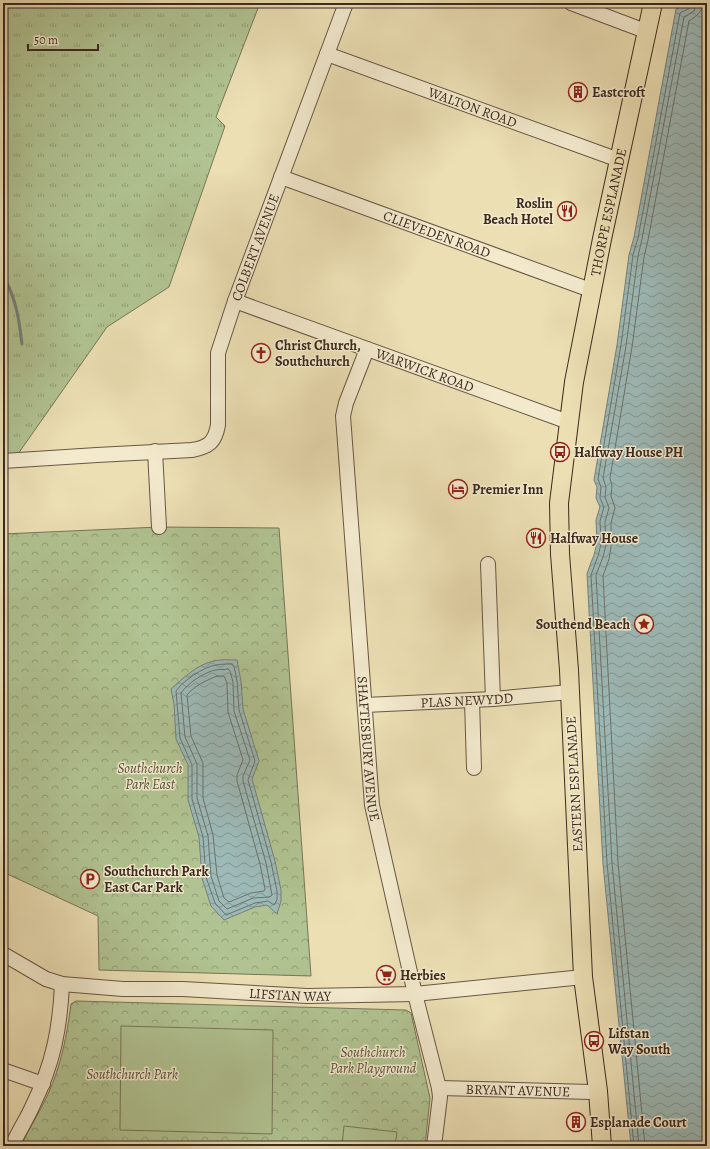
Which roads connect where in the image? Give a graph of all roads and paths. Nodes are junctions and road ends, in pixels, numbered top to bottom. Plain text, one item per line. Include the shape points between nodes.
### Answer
1 (346, 3) edge
2 (571, 3) edge
3 (652, 3) edge
4 (647, 30) junction
5 (327, 54) junction
6 (619, 160) junction
7 (281, 178) junction
8 (592, 289) junction
9 (235, 301) junction
10 (367, 349) junction
11 (569, 422) junction
12 (155, 451) junction
13 (3, 461) edge
14 (159, 527) dead end
15 (488, 564) dead end
16 (570, 692) junction
17 (493, 699) junction
18 (472, 700) junction
19 (365, 705) junction
20 (473, 768) dead end
21 (3, 954) edge
22 (584, 977) junction
23 (62, 984) junction
24 (415, 994) junction
25 (3, 1070) edge
26 (43, 1084) junction
27 (439, 1088) junction
28 (598, 1091) junction
29 (12, 1146) edge
30 (434, 1146) edge
31 (602, 1146) edge

1 - 5 street, COLBERT AVENUE
2 - 4 street
3 - 4 main road, THORPE ESPLANADE
4 - 6 main road, THORPE ESPLANADE
5 - 6 street, WALTON ROAD
5 - 7 street, COLBERT AVENUE
6 - 8 main road, THORPE ESPLANADE
7 - 8 street, CLIEVEDEN ROAD
7 - 9 street, COLBERT AVENUE
8 - 11 main road, THORPE ESPLANADE
9 - 10 street, WARWICK ROAD
9 - 12 street, COLBERT AVENUE via 218,353 216,434 211,443 201,448
10 - 11 street, WARWICK ROAD
10 - 19 street, SHAFTESBURY AVENUE via 343,416
11 - 16 main road, EASTERN ESPLANADE via 559,503 559,527
12 - 13 street, COLBERT AVENUE
12 - 14 street
15 - 17 street
16 - 17 street, PLAS NEWYDD
16 - 22 main road, EASTERN ESPLANADE
17 - 18 street, PLAS NEWYDD
18 - 19 street, PLAS NEWYDD
18 - 20 street
19 - 24 street, SHAFTESBURY AVENUE via 373,812
21 - 23 street, LIFSTAN WAY via 46,979
22 - 24 street, LIFSTAN WAY
22 - 28 main road, EASTERN ESPLANADE
23 - 24 street, LIFSTAN WAY via 123,989 183,989 307,996
23 - 26 street via 58,1036
24 - 27 street, SHAFTESBURY AVENUE
25 - 26 street
26 - 29 street
27 - 28 street, BRYANT AVENUE
27 - 30 street, SHAFTESBURY AVENUE
28 - 31 main road, EASTERN ESPLANADE

